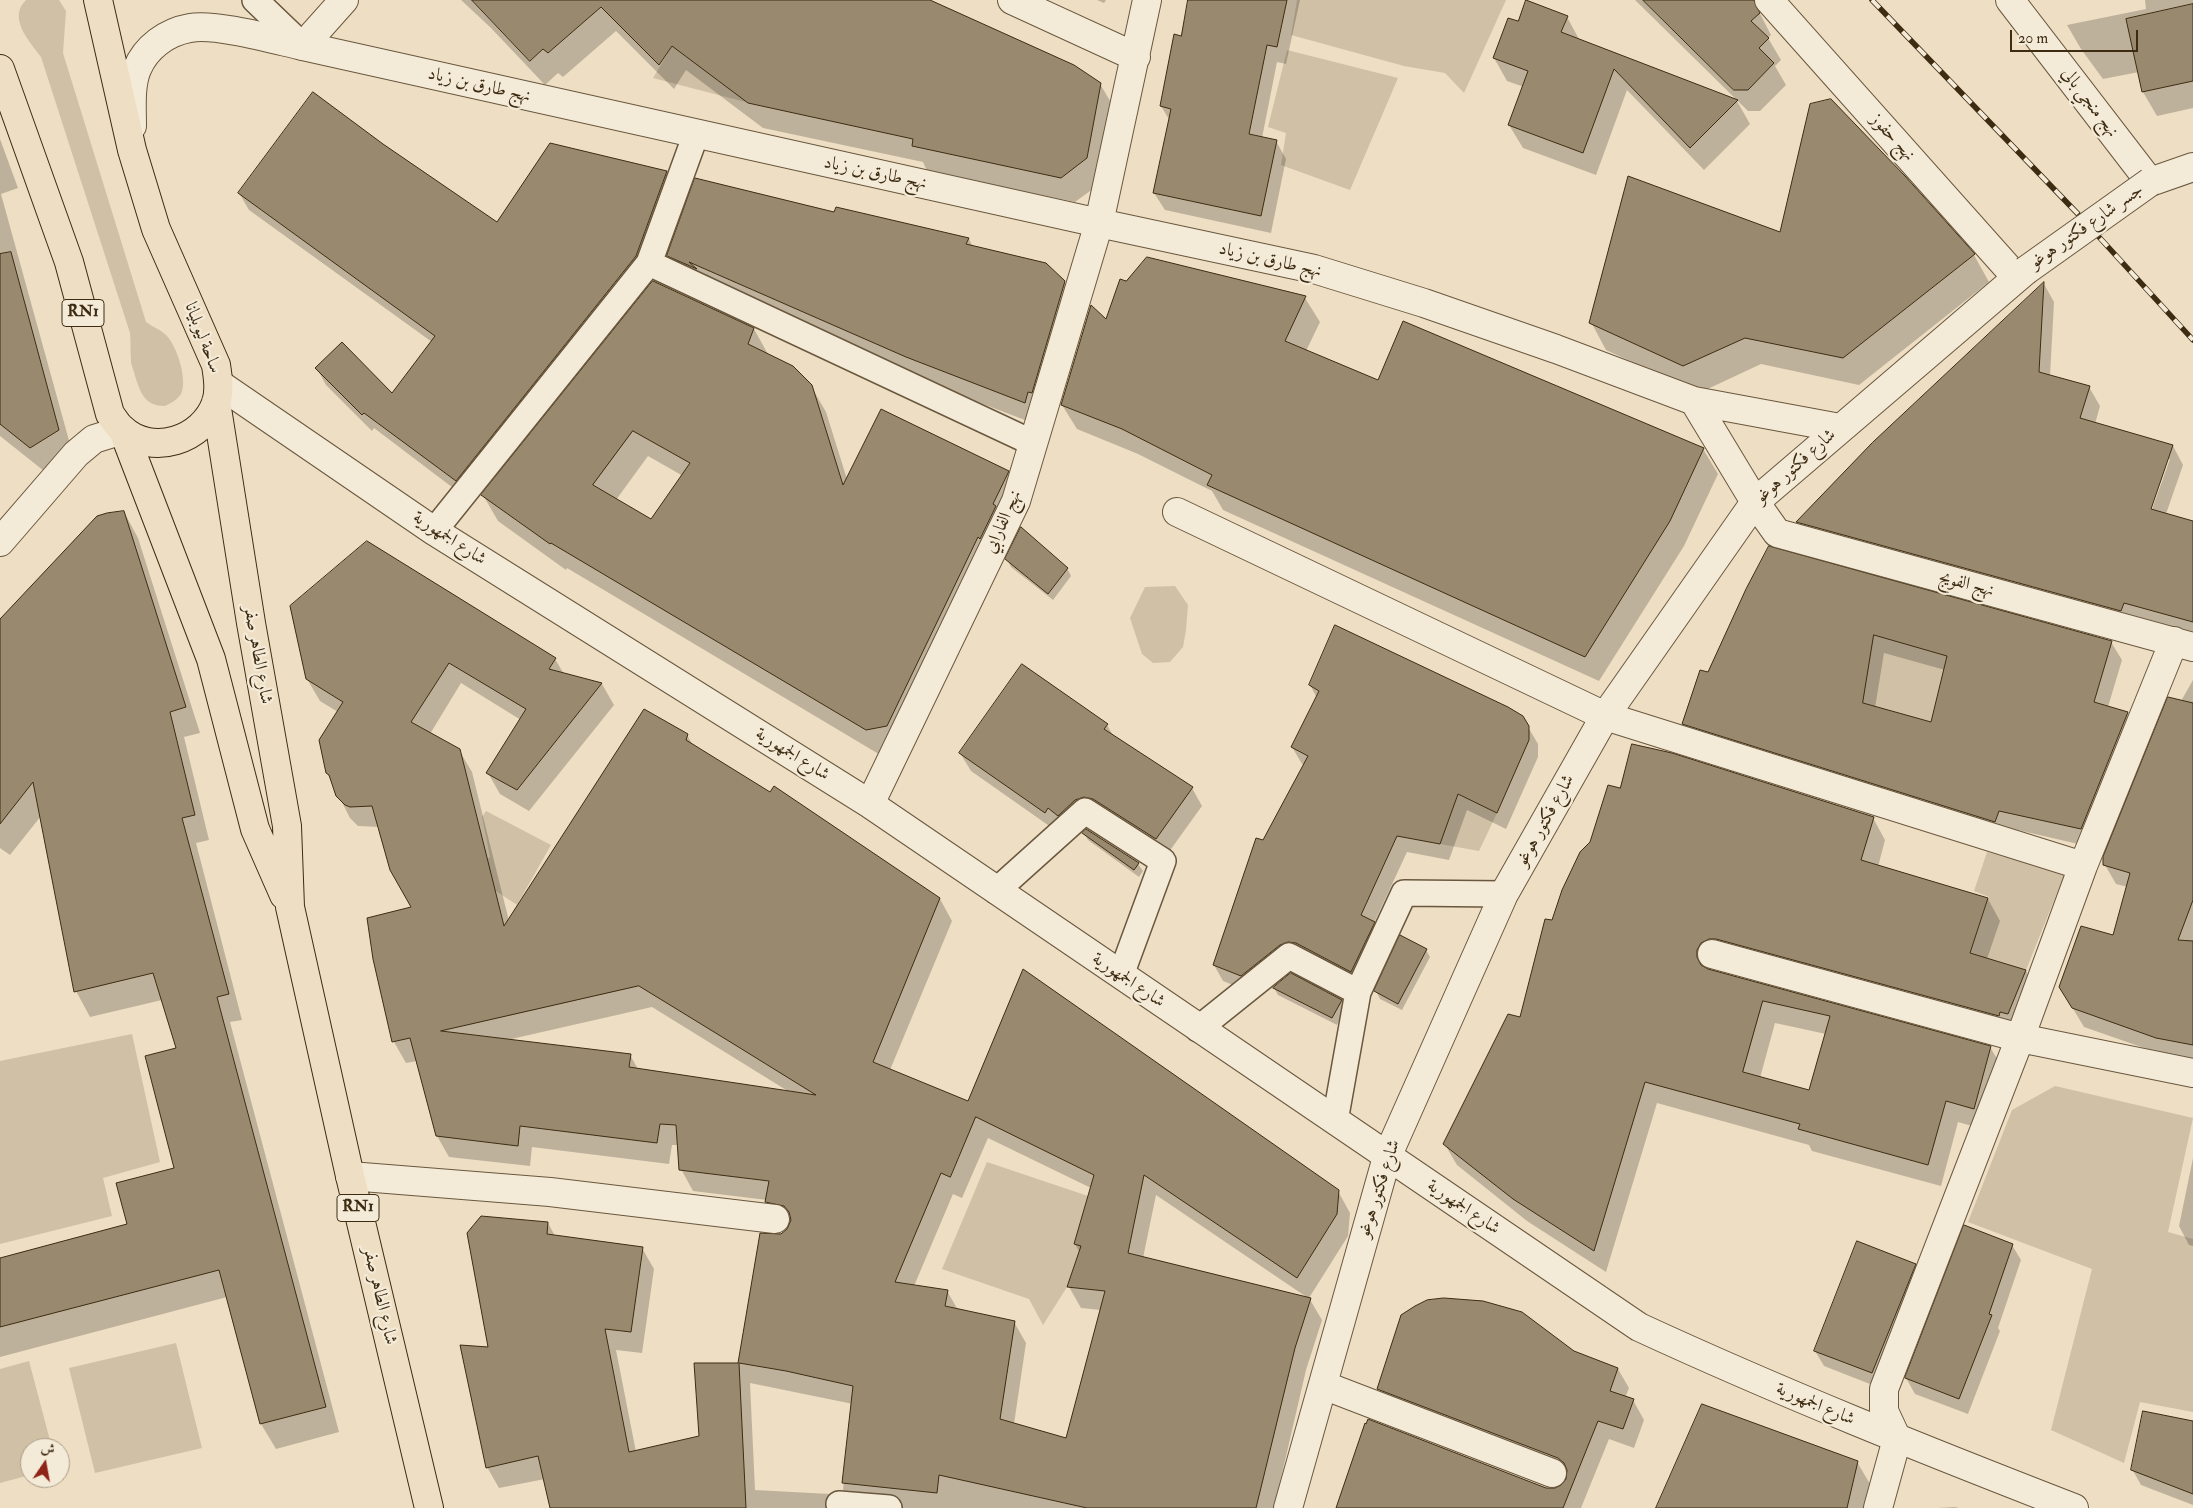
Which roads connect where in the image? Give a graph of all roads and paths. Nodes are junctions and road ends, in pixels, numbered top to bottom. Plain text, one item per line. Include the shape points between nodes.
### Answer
1 (98, 0) edge
2 (255, 0) edge
3 (344, 0) edge
4 (1012, 0) edge
5 (1147, 0) edge
6 (1769, 0) edge
7 (2020, 1) edge
8 (303, 46) junction
9 (1136, 57) junction
10 (0, 69) edge
11 (696, 134) junction
12 (132, 150) junction
13 (2193, 167) edge
14 (2150, 182) junction
15 (1099, 223) junction
16 (649, 263) junction
17 (2020, 274) junction
18 (218, 393) junction
19 (1694, 401) junction
20 (1840, 428) junction
21 (122, 430) junction
22 (1033, 443) junction
23 (1755, 502) junction
24 (1177, 512) dead end
25 (434, 530) junction
26 (0, 542) edge
27 (2184, 644) edge
28 (1605, 716) junction
29 (870, 804) junction
30 (2083, 866) junction
31 (996, 891) junction
32 (1504, 894) junction
33 (290, 907) junction
34 (1712, 954) dead end
35 (1121, 975) junction
36 (1358, 992) junction
37 (1198, 1029) junction
38 (2020, 1038) junction
39 (2193, 1073) edge
40 (1334, 1121) junction
41 (1387, 1157) junction
42 (350, 1176) junction
43 (775, 1219) dead end
44 (1323, 1385) junction
45 (1897, 1439) junction
46 (1552, 1473) dead end
47 (839, 1504) dead end
48 (429, 1508) edge
49 (889, 1508) edge
50 (1288, 1508) edge
51 (1878, 1508) edge
52 (2074, 1508) edge

1 - 12 main road, ساحة ليوبليانا / RN1
2 - 8 lane
3 - 8 street
4 - 9 street
5 - 9 street, نهج الفارابي
6 - 17 street, نهج حفوز
7 - 14 street, نهج منجي بالي
8 - 11 street, نهج طارق بن زياد
8 - 12 street, نهج طارق بن زياد via 214,28 190,27 169,34 150,48 137,68 132,90
9 - 15 street, نهج الفارابي
10 - 21 main road, RN1 via 68,262 110,414
11 - 15 street, نهج طارق بن زياد
11 - 16 lane
12 - 18 main road, ساحة ليوبليانا / RN1 via 156,229 216,365
13 - 14 street
14 - 17 street, جسر شارع فكتور هوغو, bridge
15 - 19 street, نهج طارق بن زياد via 1314,269 1441,309
15 - 22 street, نهج الفارابي
16 - 22 lane
16 - 25 lane
17 - 20 street, شارع فكتور هوغو
18 - 21 main road via 209,419 179,441 139,440
18 - 25 street, شارع الجمهورية
18 - 33 main road, شارع الطاهر صفر / RN1 via 251,623 287,826
19 - 20 street, نهج طارق بن زياد
19 - 23 street
20 - 23 street, شارع فكتور هوغو
21 - 26 street via 94,440 76,454
21 - 33 main road, شارع الطاهر صفر / RN1 via 211,659 255,829
22 - 29 street, نهج الفارابي via 1016,501
23 - 27 street, نهج الفويج via 1777,533
23 - 28 street, شارع فكتور هوغو
24 - 28 street
25 - 29 street, شارع الجمهورية
27 - 30 street
28 - 30 street
28 - 32 street, شارع فكتور هوغو
29 - 31 street, شارع الجمهورية
30 - 38 street
31 - 35 street, شارع الجمهورية
31 - 35 lane via 1085,811 1163,861
32 - 36 lane via 1404,893
32 - 41 street, شارع فكتور هوغو
33 - 42 main road, شارع الطاهر صفر / RN1
34 - 38 street
35 - 37 street, شارع الجمهورية
36 - 37 lane via 1289,956
36 - 40 lane
37 - 40 street, شارع الجمهورية
38 - 39 street
38 - 45 street via 1884,1389 1884,1411
40 - 41 street, شارع الجمهورية
41 - 44 street, شارع فكتور هوغو
41 - 45 street, شارع الجمهورية via 1639,1327
42 - 43 street via 550,1192
42 - 48 main road, شارع الطاهر صفر / RN1
44 - 46 street
44 - 50 street, شارع فكتور هوغو
45 - 51 street
45 - 52 street, شارع الجمهورية
47 - 49 lane

